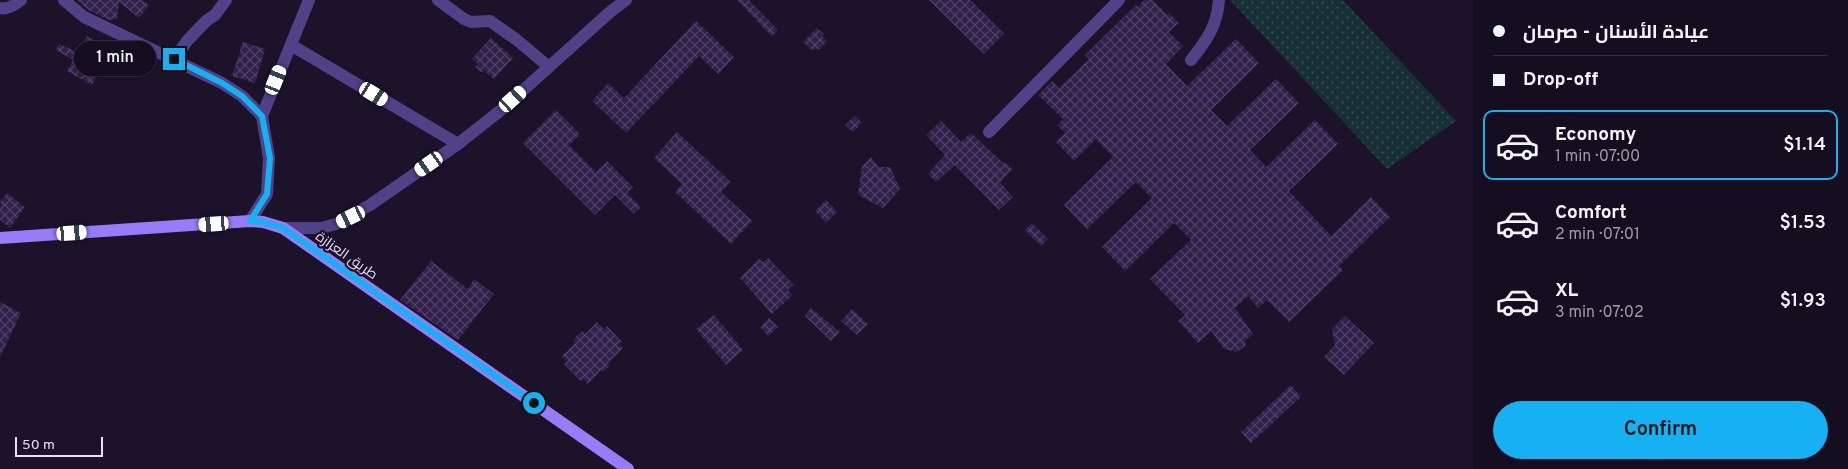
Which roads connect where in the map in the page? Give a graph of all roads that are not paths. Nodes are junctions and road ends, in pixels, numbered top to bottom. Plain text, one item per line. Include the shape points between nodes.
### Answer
1 (21, 0) edge
2 (64, 0) edge
3 (226, 0) edge
4 (309, 0) edge
5 (438, 0) edge
6 (626, 0) edge
7 (1119, 0) edge
8 (1219, 0) edge
9 (0, 8) edge
10 (290, 45) junction
11 (174, 59) junction
12 (1191, 60) dead end
13 (549, 67) junction
14 (262, 116) junction
15 (989, 132) dead end
16 (458, 144) junction
17 (250, 221) junction
18 (283, 228) junction
19 (1, 241) edge
20 (628, 469) edge

1 - 9 street via 15,5
2 - 11 street via 84,17
3 - 11 street
4 - 10 street
5 - 13 street via 471,22 490,21
6 - 13 street
7 - 15 street
8 - 12 street via 1210,37
10 - 14 street
10 - 16 street
11 - 14 street via 222,83 242,96
13 - 16 street
14 - 17 street via 270,158 267,194
16 - 18 street via 370,205 336,224 322,228
17 - 18 street, طريق العزازة
17 - 19 street, طريق العزازة
18 - 20 street, طريق العزازة

